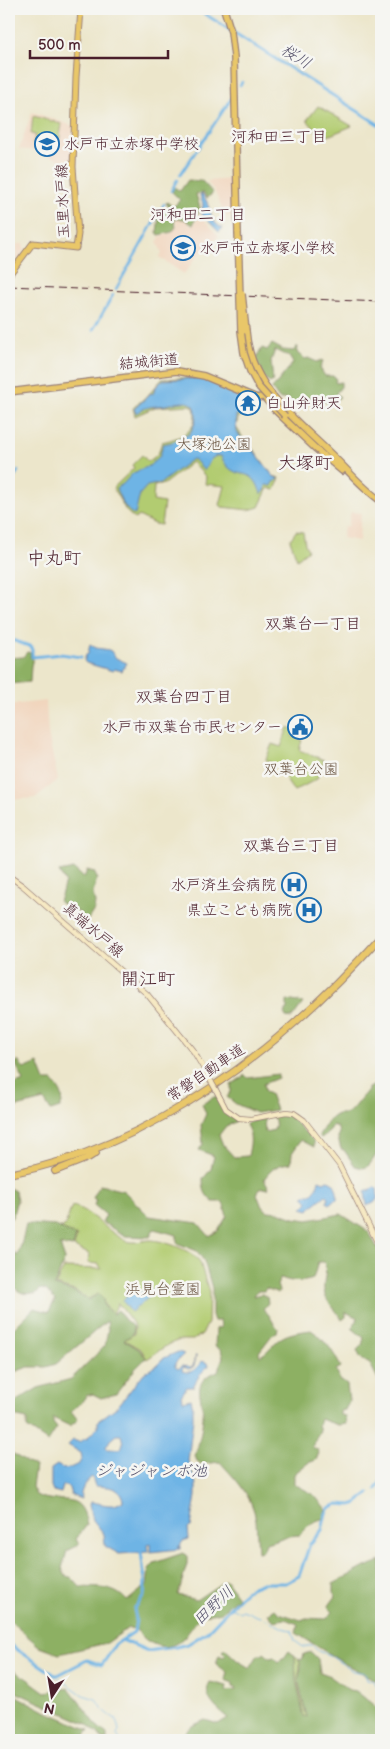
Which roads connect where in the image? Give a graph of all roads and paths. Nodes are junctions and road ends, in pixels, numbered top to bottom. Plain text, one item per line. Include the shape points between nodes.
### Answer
1 (81, 9) edge
2 (226, 9) edge
3 (239, 233) junction
4 (9, 275) edge
5 (239, 278) junction
6 (242, 291) junction
7 (257, 388) junction
8 (9, 392) edge
9 (250, 394) junction
10 (271, 395) junction
11 (261, 398) junction
12 (286, 415) junction
13 (344, 470) junction
14 (381, 503) edge
15 (9, 876) edge
16 (381, 936) edge
17 (381, 941) edge
18 (96, 1153) junction
19 (65, 1160) junction
20 (22, 1167) dead end
21 (55, 1171) dead end
22 (9, 1176) edge
23 (381, 1250) edge

1 - 4 main road, 玉里水戸線 via 73,167 76,248 33,243
2 - 3 highway via 234,32 236,63
3 - 5 highway, bridge
3 - 6 highway, bridge
5 - 7 highway, bridge via 238,332 245,364
5 - 12 highway, bridge via 241,331 246,360 258,386
6 - 10 highway, bridge via 252,361
6 - 12 highway, bridge via 244,338 250,363 263,388
7 - 9 highway via 257,393
7 - 11 highway
8 - 9 highway, 結城街道 via 177,371 204,376
9 - 11 highway, 結城街道
10 - 11 highway
10 - 13 highway
11 - 13 highway via 324,456
12 - 13 highway
13 - 14 highway via 367,494
15 - 23 main road, 真端水戸線, bridge via 147,994 194,1052 233,1115 251,1119 286,1112 304,1120 339,1165
16 - 19 highway, 常磐自動車道 via 307,1012 234,1070 148,1124
17 - 18 highway, 常磐自動車道 via 323,1002 254,1060 180,1110
18 - 21 highway
18 - 22 highway, 常磐自動車道 via 58,1166
19 - 20 highway
19 - 22 highway, 常磐自動車道

